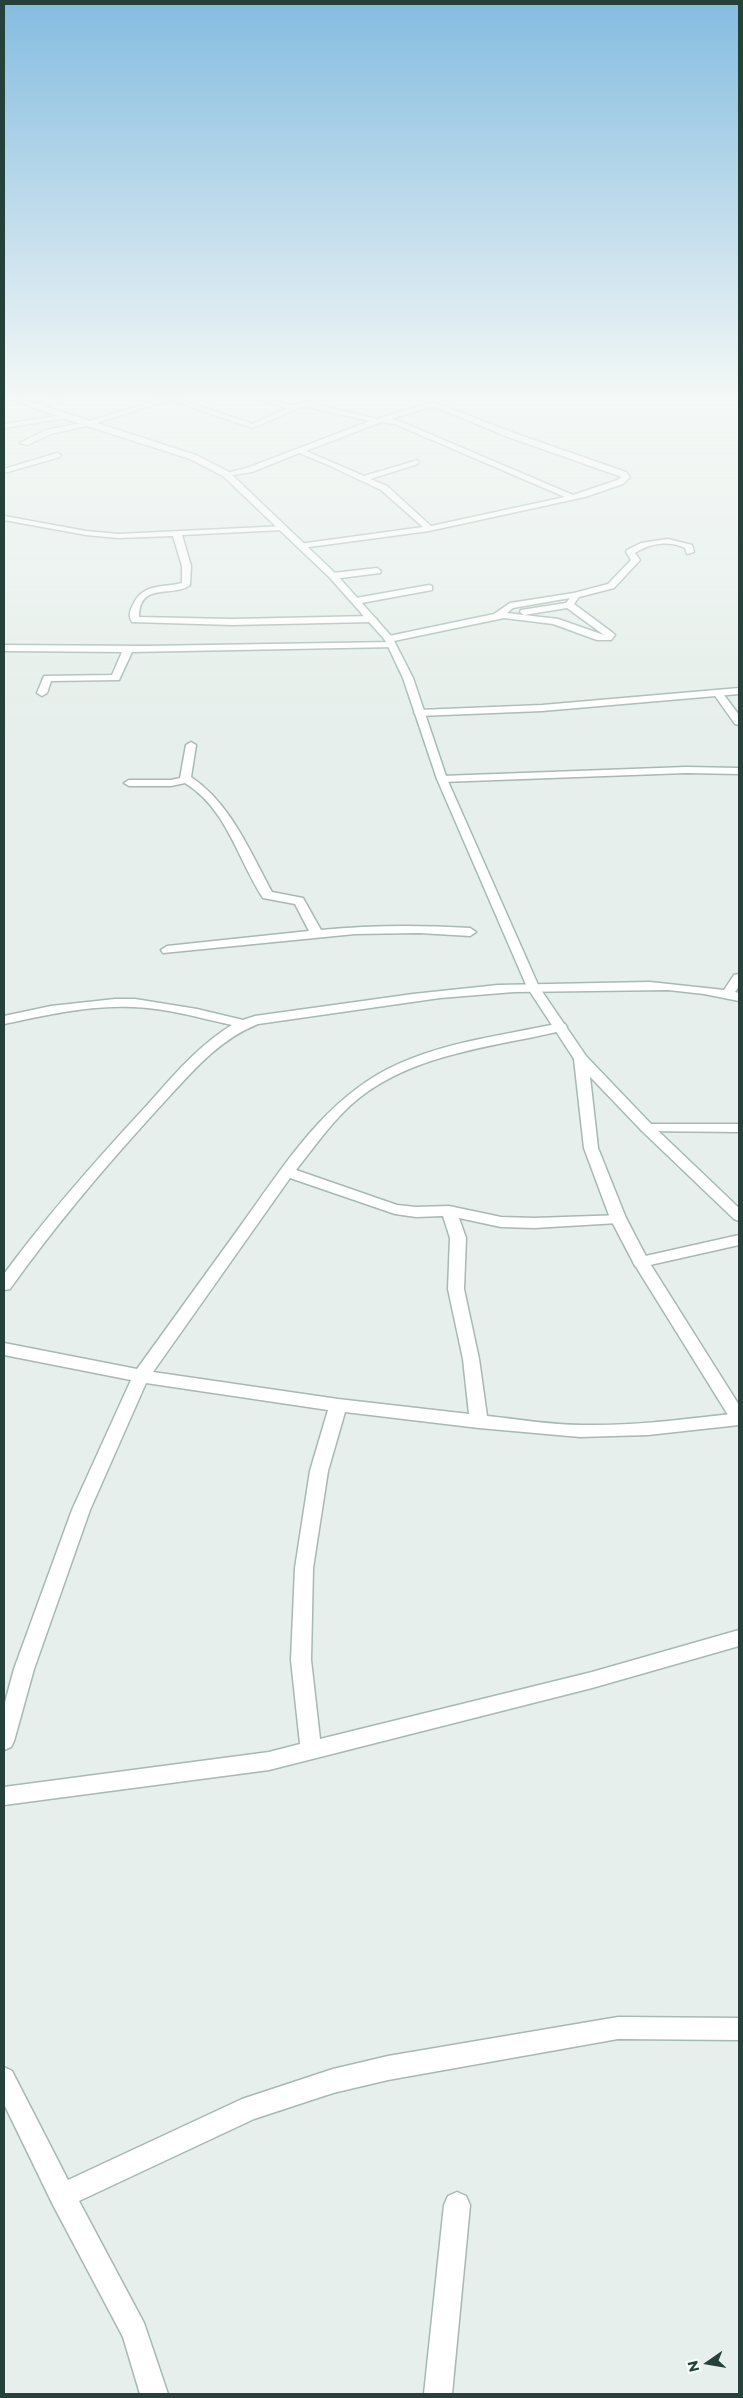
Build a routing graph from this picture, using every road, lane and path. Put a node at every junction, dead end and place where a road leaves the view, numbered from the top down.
1 (265, 512) edge
2 (410, 512) edge
3 (505, 512) edge
4 (4, 518) edge
5 (282, 528) junction
6 (429, 529) junction
7 (176, 533) junction
8 (302, 546) junction
9 (690, 552) dead end
10 (378, 571) dead end
11 (333, 576) junction
12 (429, 588) dead end
13 (574, 596) junction
14 (356, 601) junction
15 (569, 606) junction
16 (501, 615) junction
17 (372, 619) junction
18 (390, 642) junction
19 (4, 648) edge
20 (128, 649) junction
21 (739, 691) edge
22 (42, 693) dead end
23 (718, 693) junction
24 (419, 714) junction
25 (739, 722) edge
26 (191, 745) dead end
27 (739, 771) edge
28 (187, 779) junction
29 (442, 779) junction
30 (128, 783) dead end
31 (470, 932) dead end
32 (317, 934) junction
33 (167, 950) dead end
34 (739, 978) edge
35 (533, 986) junction
36 (733, 996) edge
37 (4, 1020) edge
38 (243, 1024) junction
39 (560, 1027) junction
40 (581, 1059) junction
41 (648, 1128) junction
42 (739, 1128) edge
43 (287, 1172) junction
44 (449, 1211) junction
45 (739, 1216) edge
46 (618, 1218) junction
47 (739, 1240) edge
48 (641, 1262) junction
49 (4, 1286) edge
50 (4, 1349) edge
51 (141, 1376) junction
52 (338, 1405) junction
53 (739, 1419) edge
54 (479, 1422) junction
55 (739, 1638) edge
56 (4, 1741) edge
57 (311, 1751) junction
58 (4, 1796) edge
59 (739, 2029) edge
60 (4, 2079) edge
61 (62, 2196) junction
62 (457, 2204) dead end
63 (154, 2394) edge
64 (438, 2394) edge

1 - 5 street
2 - 6 street
3 - 6 street
4 - 7 street
5 - 7 street
5 - 8 street
6 - 8 street
7 - 17 street
8 - 11 street
9 - 13 street
10 - 11 street
11 - 14 street
12 - 14 street
13 - 15 street
13 - 16 street
14 - 17 street
15 - 16 street
15 - 16 street
16 - 18 street
17 - 18 street
18 - 20 street
18 - 24 street
19 - 20 street
20 - 22 street
21 - 23 street
23 - 24 street
23 - 25 street
24 - 29 street
26 - 28 street
27 - 29 street
28 - 30 street
28 - 32 street
29 - 35 street
31 - 32 street
32 - 33 street
34 - 36 street
35 - 36 street
35 - 38 street
35 - 39 street
37 - 38 street
38 - 49 street
39 - 40 street
39 - 43 street
40 - 41 street
40 - 46 street
41 - 42 street
41 - 45 street
43 - 44 street
43 - 51 street
44 - 46 street
44 - 54 street
46 - 48 street
47 - 48 street
48 - 53 street
50 - 51 street
51 - 52 street
51 - 56 street
52 - 54 street
52 - 57 street
53 - 54 street
55 - 57 street
57 - 58 street
59 - 61 street
60 - 61 street
61 - 63 street
62 - 64 street

